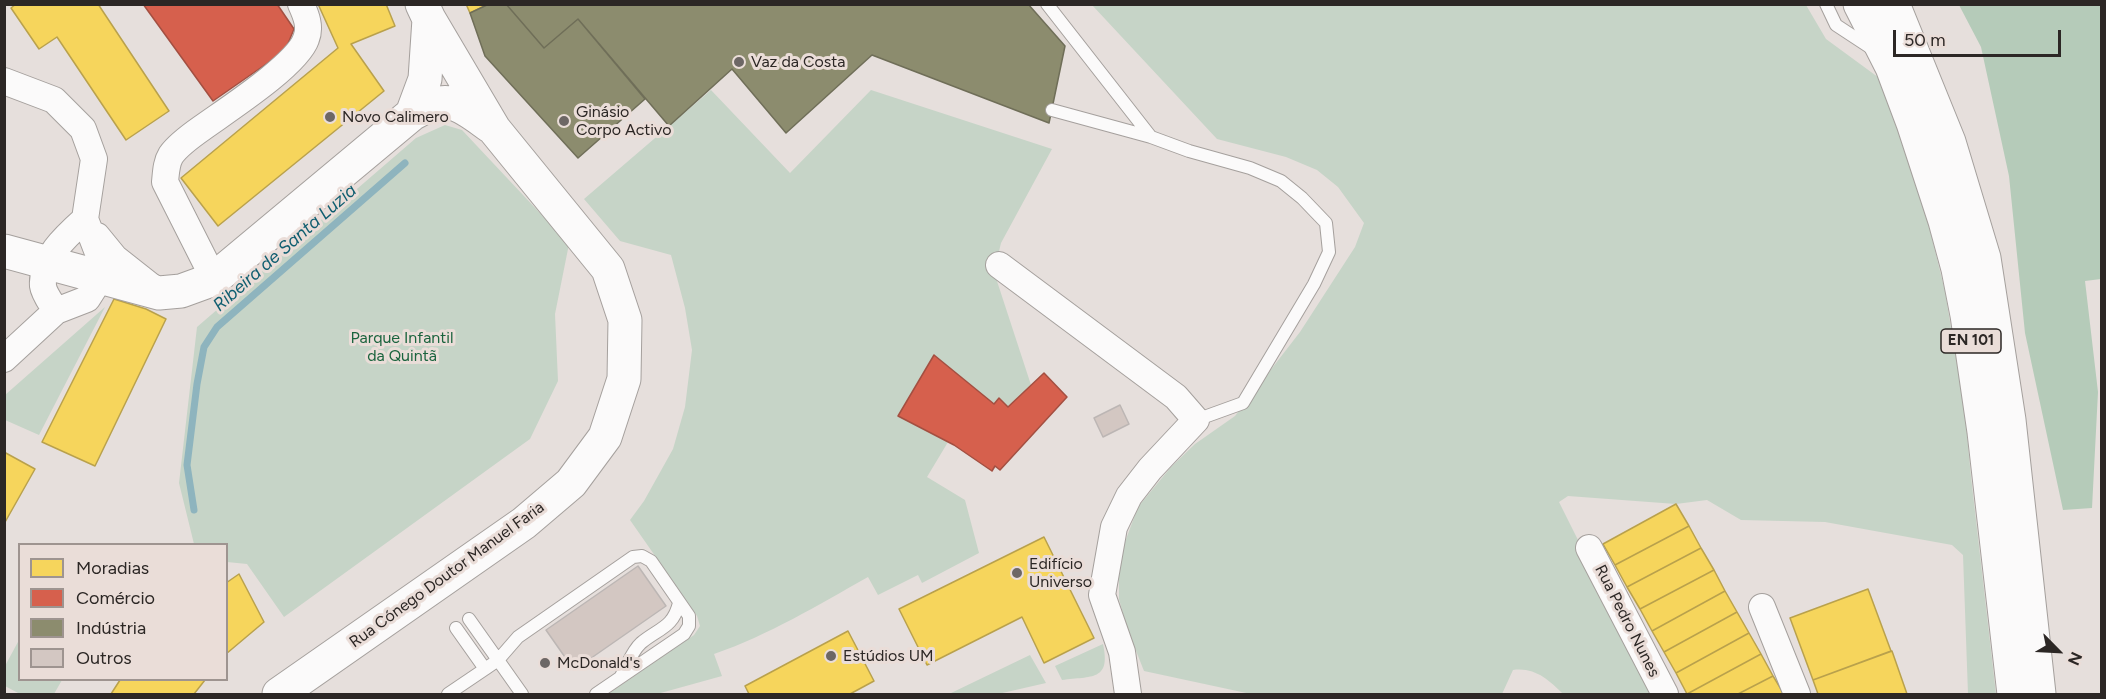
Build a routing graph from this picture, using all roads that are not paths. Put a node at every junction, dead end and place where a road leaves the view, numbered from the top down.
1 (301, 4) edge
2 (1047, 4) edge
3 (1826, 4) edge
4 (1860, 4) edge
5 (1893, 4) edge
6 (425, 12) edge
7 (1892, 67) junction
8 (4, 81) edge
9 (1052, 110) dead end
10 (412, 114) junction
11 (494, 129) junction
12 (1151, 137) junction
13 (85, 219) junction
14 (6, 252) edge
15 (48, 263) junction
16 (999, 265) dead end
17 (100, 277) junction
18 (214, 279) junction
19 (159, 293) junction
20 (56, 311) junction
21 (4, 359) edge
22 (1196, 420) junction
23 (1589, 548) dead end
24 (679, 603) junction
25 (1762, 607) dead end
26 (470, 619) dead end
27 (456, 628) dead end
28 (498, 660) junction
29 (485, 669) junction
30 (618, 679) junction
31 (279, 694) edge
32 (448, 694) edge
33 (522, 694) edge
34 (596, 694) edge
35 (1128, 694) edge
36 (1665, 694) edge
37 (1797, 694) edge
38 (2014, 694) edge
39 (2039, 694) edge

1 - 18 street
2 - 12 lane
3 - 7 lane
4 - 7 main road, EN 101
5 - 39 main road, EN 101
6 - 10 main road
6 - 11 main road
7 - 38 main road, EN 101
8 - 13 street
9 - 12 lane
10 - 11 main road
10 - 18 main road
11 - 31 main road, Rua Cónego Doutor Manuel Faria
12 - 22 lane
13 - 14 street
13 - 15 street
13 - 17 street
13 - 19 street
14 - 15 main road
15 - 17 main road
15 - 20 street
16 - 22 street
17 - 19 main road
17 - 20 street
18 - 19 main road
20 - 21 street
22 - 35 street
23 - 36 street, Rua Pedro Nunes
24 - 28 lane
24 - 30 lane
24 - 30 lane
25 - 37 street
26 - 28 lane
27 - 29 lane
28 - 29 lane
28 - 33 lane
29 - 32 lane
30 - 34 lane

